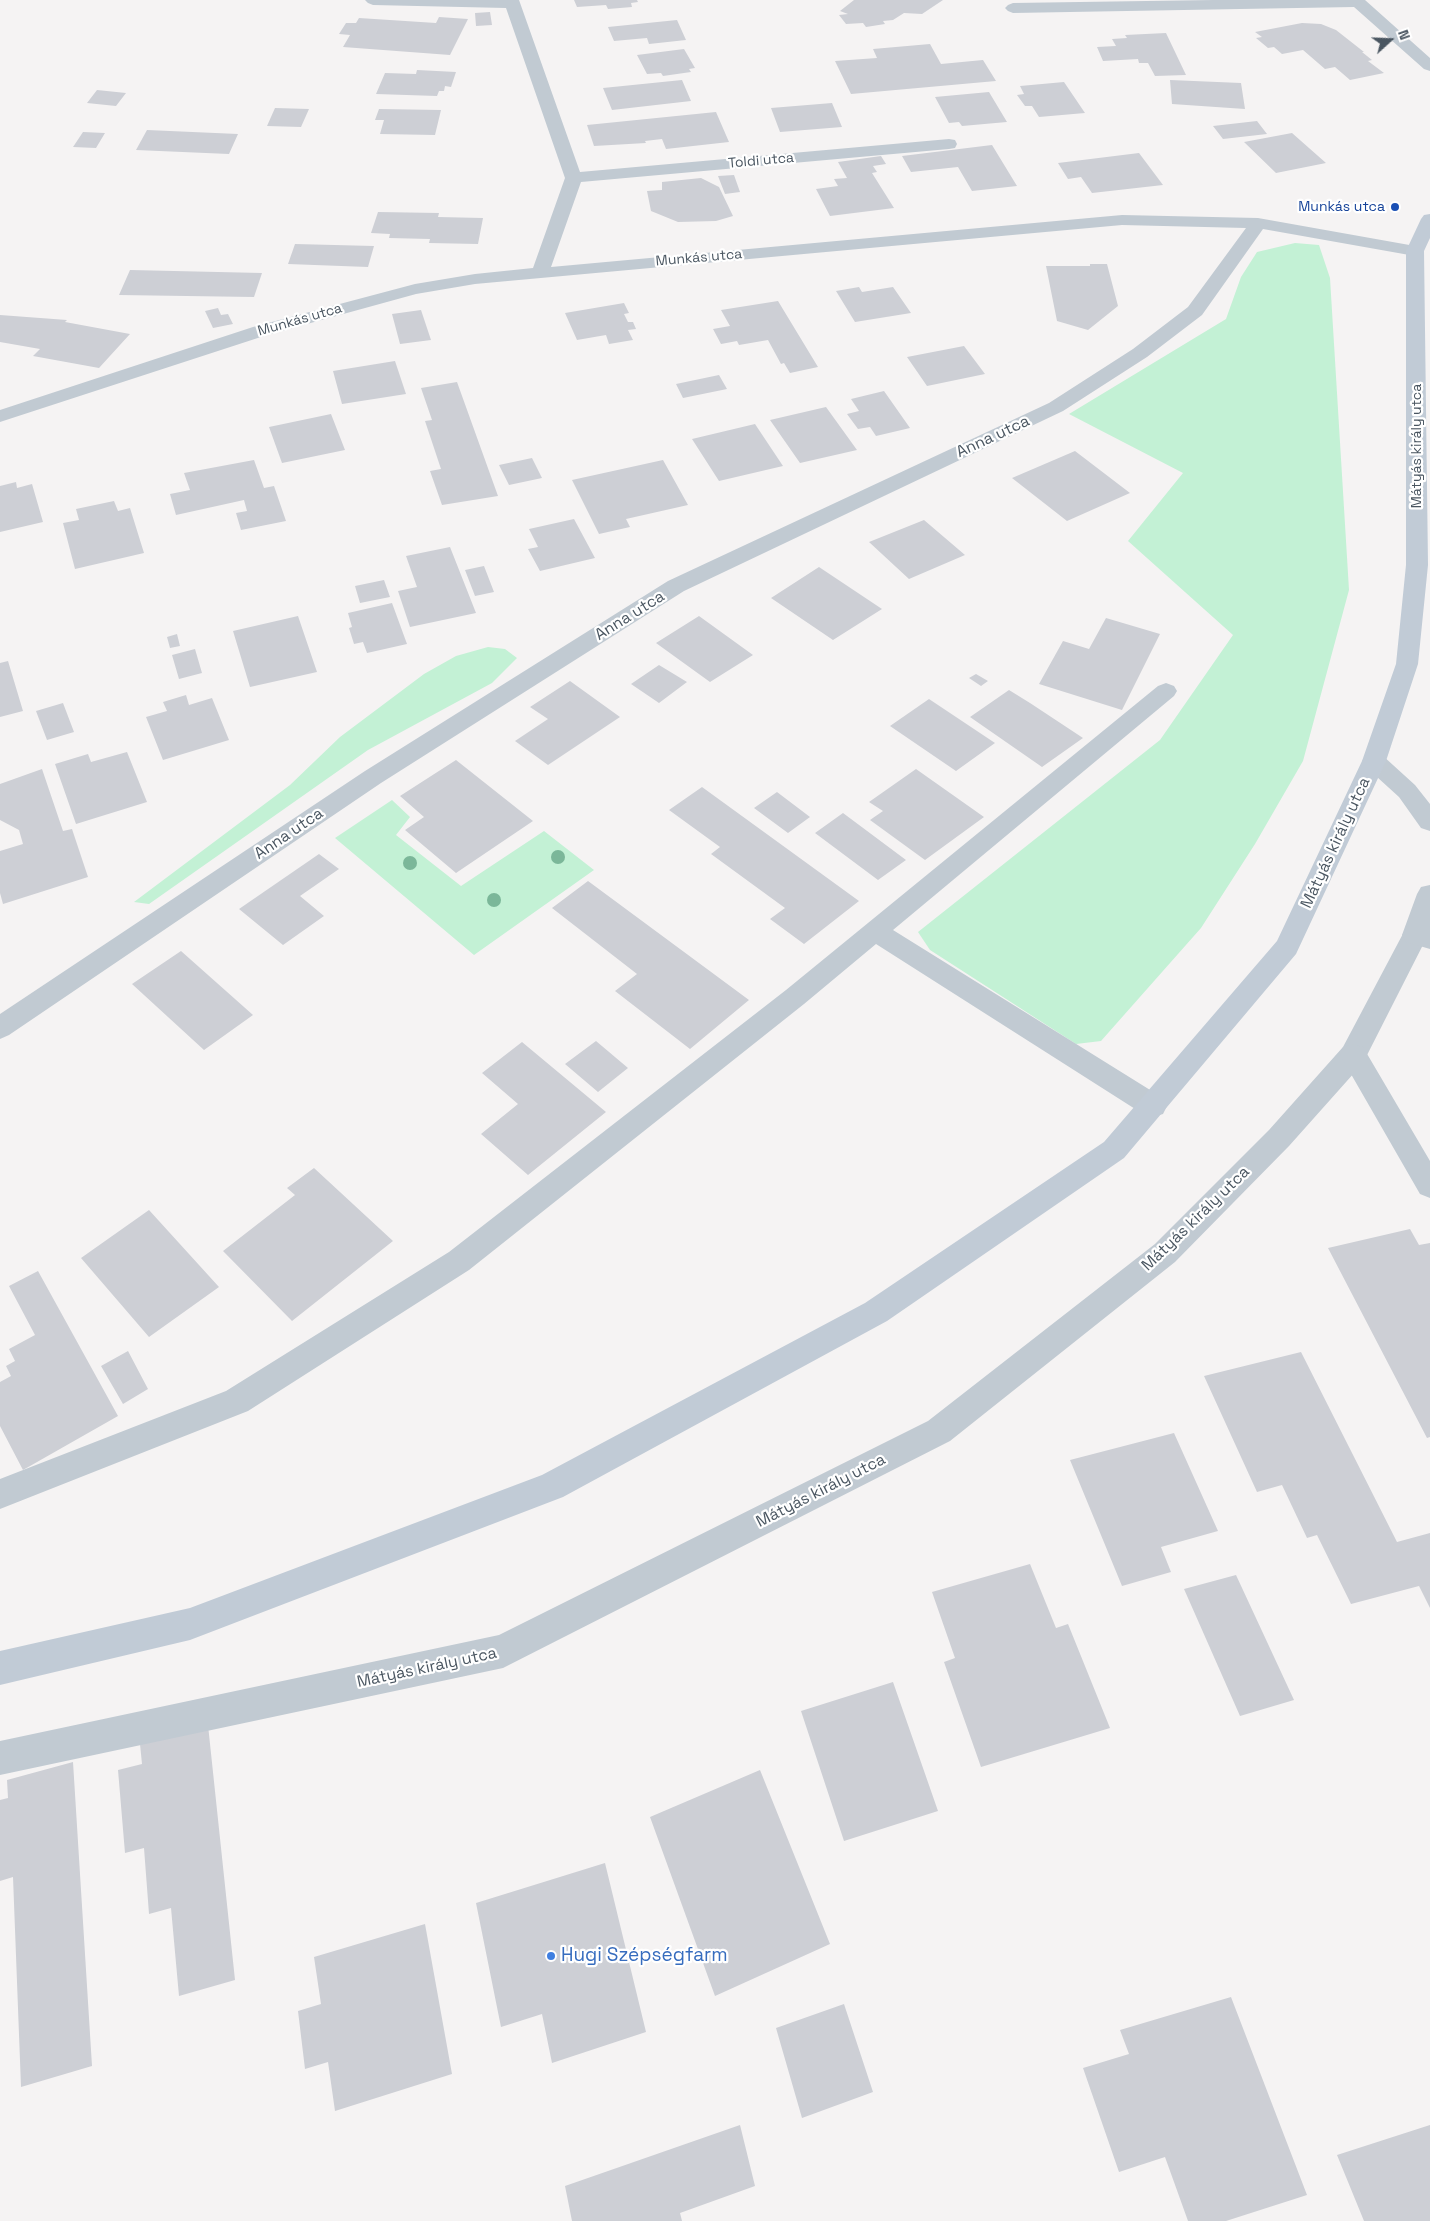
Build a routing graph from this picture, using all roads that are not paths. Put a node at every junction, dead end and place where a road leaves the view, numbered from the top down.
1 (373, 0) edge
2 (1357, 1) edge
3 (511, 2) edge
4 (1013, 8) dead end
5 (1430, 66) edge
6 (949, 144) dead end
7 (574, 178) junction
8 (1430, 219) edge
9 (1258, 223) junction
10 (1415, 250) junction
11 (540, 273) junction
12 (0, 416) edge
13 (1166, 691) dead end
14 (1374, 761) junction
15 (1430, 822) edge
16 (1430, 894) edge
17 (875, 931) junction
18 (1422, 937) edge
19 (0, 1028) edge
20 (1354, 1055) junction
21 (1153, 1106) junction
22 (1430, 1186) edge
23 (0, 1494) edge
24 (0, 1668) edge
25 (2, 1758) edge

1 - 3 street
2 - 4 street
2 - 5 street
3 - 7 street
6 - 7 street, Toldi utca
7 - 11 street
8 - 10 main road, Mátyás király utca
9 - 10 street, Munkás utca
9 - 11 street, Munkás utca
9 - 19 street, Anna utca
10 - 14 main road, Mátyás király utca
11 - 12 street, Munkás utca
13 - 17 street
14 - 15 street, Mátyás király utca
14 - 21 main road, Mátyás király utca
16 - 18 street, Mátyás király utca
17 - 21 street
17 - 23 street
18 - 20 street, Mátyás király utca
20 - 22 street
20 - 25 street, Mátyás király utca
21 - 24 main road, Mátyás király utca

